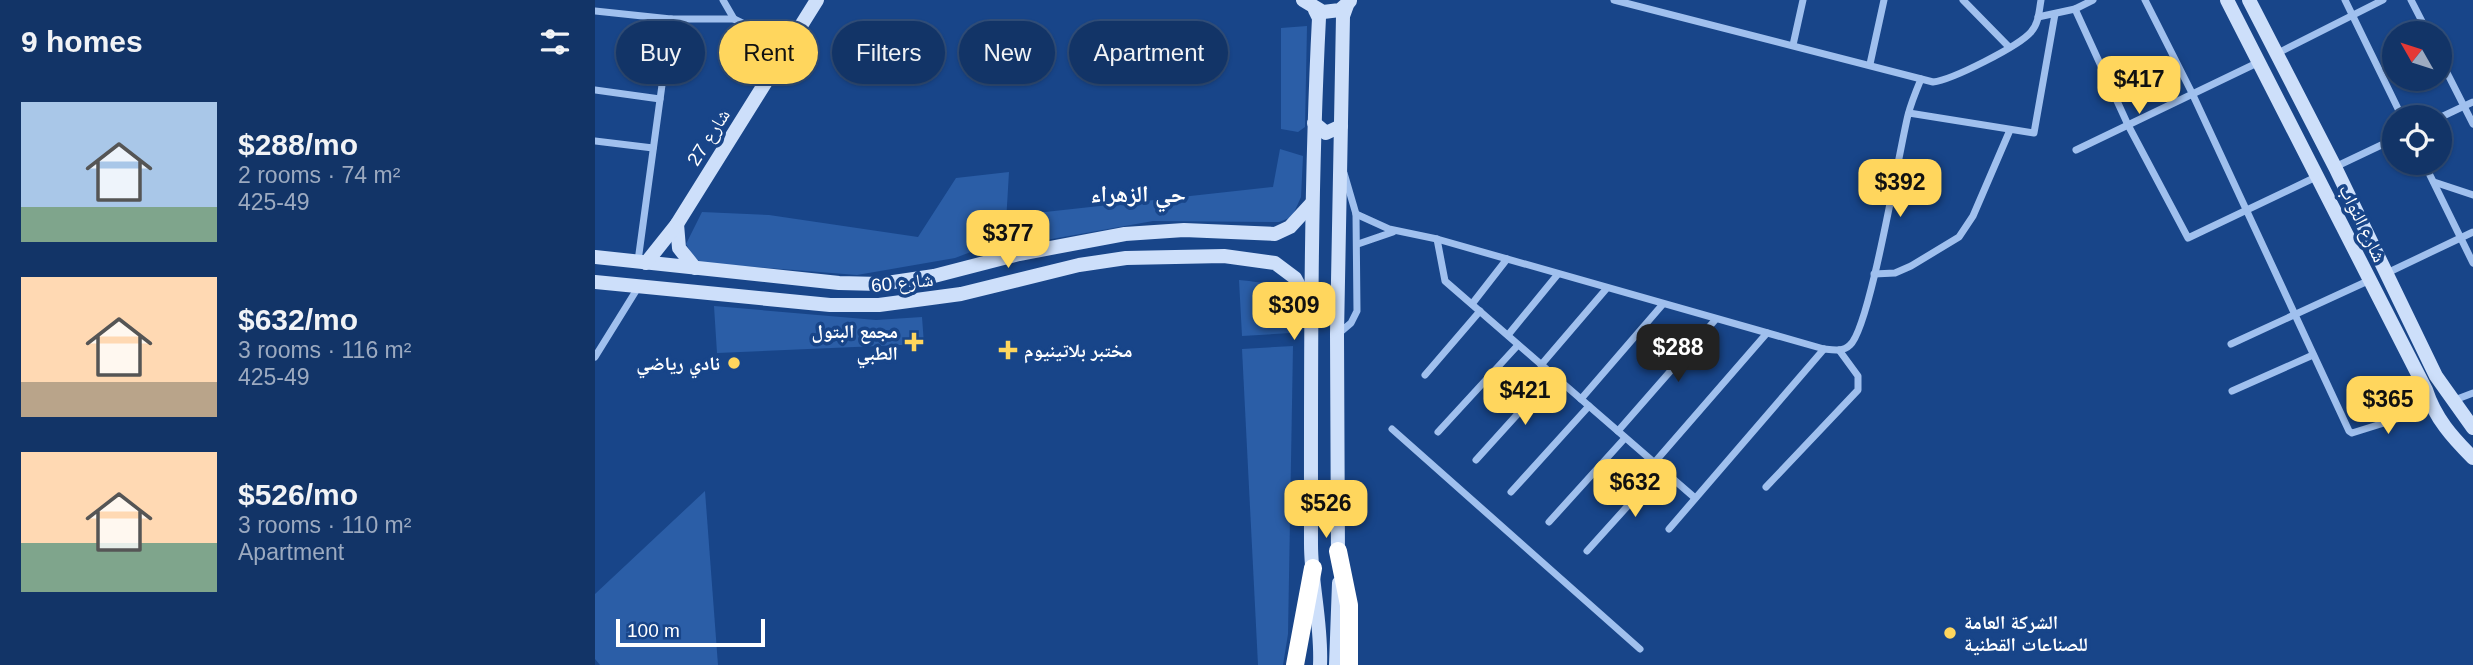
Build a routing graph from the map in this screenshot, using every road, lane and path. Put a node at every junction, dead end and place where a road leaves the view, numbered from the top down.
1 (723, 0) edge
2 (817, 0) edge
3 (1614, 0) edge
4 (1803, 0) edge
5 (1884, 0) edge
6 (1963, 0) edge
7 (2041, 0) edge
8 (2093, 0) edge
9 (2145, 0) edge
10 (2227, 0) edge
11 (2249, 0) edge
12 (2345, 0) edge
13 (2383, 0) edge
14 (2411, 0) edge
15 (1349, 3) edge
16 (1309, 5) edge
17 (2075, 9) junction
18 (595, 10) edge
19 (2055, 13) junction
20 (2353, 15) junction
21 (2038, 17) junction
22 (671, 19) junction
23 (734, 19) junction
24 (738, 21) edge
25 (803, 21) edge
26 (2422, 21) edge
27 (1793, 45) junction
28 (2009, 47) junction
29 (2275, 54) junction
30 (2257, 63) junction
31 (1870, 64) junction
32 (1921, 79) junction
33 (2452, 82) edge
34 (763, 84) edge
35 (595, 90) edge
36 (2192, 93) junction
37 (660, 99) junction
38 (2473, 102) edge
39 (2396, 105) edge
40 (2464, 106) junction
41 (2452, 112) edge
42 (1909, 113) junction
43 (1314, 123) junction
44 (2473, 124) edge
45 (2128, 125) junction
46 (1341, 126) junction
47 (2010, 130) junction
48 (595, 141) edge
49 (2382, 145) edge
50 (653, 149) junction
51 (2076, 150) dead end
52 (1313, 158) junction
53 (1341, 160) junction
54 (2335, 167) junction
55 (2430, 175) edge
56 (2318, 176) junction
57 (2434, 183) junction
58 (2473, 195) edge
59 (1312, 202) junction
60 (2246, 212) junction
61 (1356, 214) junction
62 (677, 224) junction
63 (1401, 232) junction
64 (2473, 232) edge
65 (2461, 238) junction
66 (1437, 239) junction
67 (1359, 244) junction
68 (1032, 251) junction
69 (595, 257) edge
70 (1507, 259) junction
71 (993, 261) junction
72 (642, 263) junction
73 (2473, 263) edge
74 (695, 268) junction
75 (2386, 273) junction
76 (1558, 274) junction
77 (1874, 274) junction
78 (1037, 277) junction
79 (2370, 280) junction
80 (595, 282) edge
81 (639, 286) junction
82 (992, 288) junction
83 (1607, 288) junction
84 (1472, 304) junction
85 (1663, 304) junction
86 (1311, 308) junction
87 (1480, 311) junction
88 (2294, 314) junction
89 (1716, 319) junction
90 (1767, 333) junction
91 (1311, 334) junction
92 (1338, 334) junction
93 (1507, 335) junction
94 (2231, 344) dead end
95 (1518, 345) junction
96 (1825, 349) junction
97 (1839, 351) junction
98 (1337, 354) junction
99 (2313, 355) junction
100 (595, 357) edge
101 (1311, 357) junction
102 (1541, 365) junction
103 (1425, 375) dead end
104 (1553, 375) junction
105 (2232, 391) dead end
106 (2473, 393) edge
107 (1581, 400) junction
108 (2452, 402) junction
109 (1589, 406) junction
110 (2432, 408) junction
111 (2473, 428) edge
112 (1392, 429) dead end
113 (1618, 431) junction
114 (1438, 432) dead end
115 (1625, 438) junction
116 (2457, 442) junction
117 (2473, 458) edge
118 (1476, 460) dead end
119 (1654, 463) junction
120 (1661, 469) junction
121 (1766, 487) dead end
122 (1511, 492) dead end
123 (1695, 498) junction
124 (1549, 522) dead end
125 (1669, 529) dead end
126 (1587, 551) dead end
127 (1338, 558) junction
128 (1313, 567) junction
129 (1640, 649) dead end
130 (1295, 665) edge
131 (1320, 665) edge
132 (1336, 665) edge
133 (1349, 665) edge

1 - 23 street
2 - 25 street, شارع 27
3 - 27 street
4 - 27 street
5 - 31 street
6 - 28 street
7 - 21 street
8 - 17 street
9 - 36 street
10 - 30 street, شارع النواب
11 - 29 street, شارع النواب
12 - 20 street
13 - 20 street
14 - 26 street
15 - 16 street
15 - 46 street
16 - 43 street
17 - 19 street
17 - 45 street
18 - 22 street
19 - 21 street
19 - 47 street
20 - 29 street
20 - 39 street
21 - 28 street
22 - 23 street
22 - 37 street
23 - 24 street
27 - 31 street
28 - 32 street
29 - 54 street, شارع النواب
30 - 36 street
30 - 56 street, شارع النواب
31 - 32 street
32 - 42 street
33 - 40 street
34 - 62 street, شارع 27
35 - 37 street
36 - 45 street
36 - 60 street
37 - 50 street
38 - 40 street
40 - 41 street
40 - 44 street
42 - 47 street
42 - 77 street
43 - 46 street
43 - 52 street
45 - 51 street
45 - 60 street
46 - 53 street
47 - 77 street
48 - 50 street
49 - 54 street
50 - 72 street
52 - 53 street
52 - 59 street
53 - 61 street
53 - 92 street
54 - 75 street, شارع النواب
55 - 57 street
56 - 60 street
56 - 79 street, شارع النواب
57 - 58 street
57 - 65 street
59 - 68 street, شارع 60
59 - 86 street
60 - 88 street
61 - 63 street
61 - 67 street
62 - 72 street, شارع 27
62 - 74 street
63 - 66 street
63 - 67 street
64 - 65 street
65 - 73 street
65 - 75 street
66 - 70 street
66 - 84 street
67 - 92 street
68 - 71 street, شارع 60
68 - 78 street
69 - 72 street, شارع 60
70 - 76 street
70 - 84 street
71 - 74 street, شارع 60
71 - 82 street
72 - 74 street, شارع 60
75 - 108 street, شارع النواب
76 - 83 street
76 - 93 street
77 - 97 street
78 - 82 street, شارع 60
78 - 86 street, شارع 60
79 - 88 street
79 - 110 street, شارع النواب
80 - 81 street, شارع 60
81 - 82 street, شارع 60
81 - 100 street
83 - 85 street
83 - 102 street
84 - 87 street
85 - 89 street
85 - 107 street
86 - 91 street
87 - 93 street
87 - 103 street
88 - 94 street
88 - 99 street
89 - 90 street
89 - 113 street
90 - 96 street
90 - 119 street
91 - 92 street
91 - 101 street
92 - 98 street
93 - 95 street
95 - 102 street
95 - 114 street
96 - 97 street
96 - 123 street
97 - 121 street
98 - 101 street
98 - 127 street
99 - 105 street
99 - 110 street
101 - 128 street
102 - 104 street
104 - 107 street
104 - 118 street
106 - 108 street
107 - 109 street
108 - 111 street, شارع النواب
109 - 113 street
109 - 122 street
110 - 116 street, شارع النواب
111 - 116 street
112 - 129 street
113 - 115 street
115 - 119 street
115 - 124 street
116 - 117 street, شارع النواب
119 - 120 street
120 - 123 street
120 - 126 street
123 - 125 street
127 - 128 street
127 - 132 street
127 - 133 highway
128 - 130 highway
128 - 131 street

